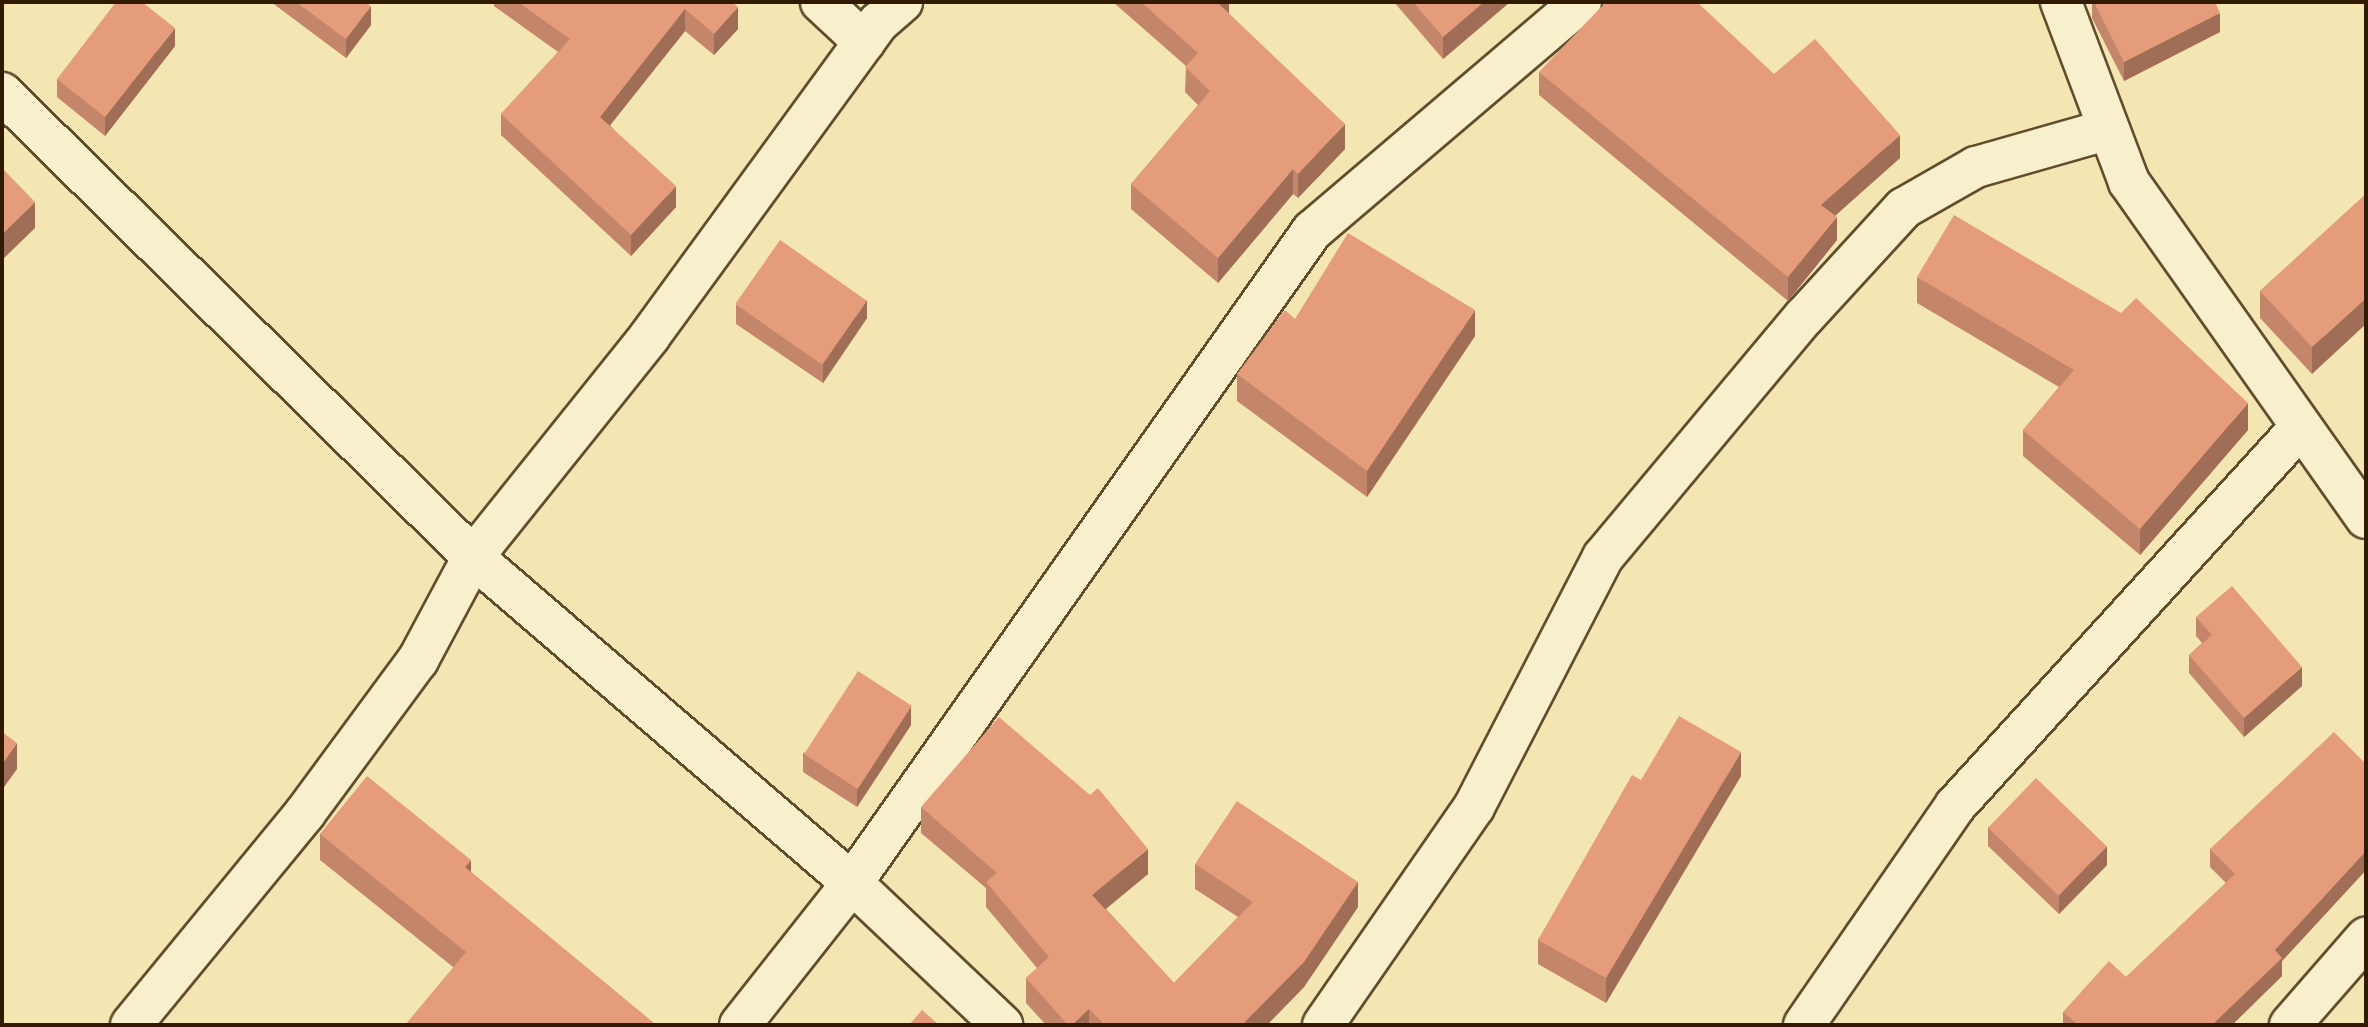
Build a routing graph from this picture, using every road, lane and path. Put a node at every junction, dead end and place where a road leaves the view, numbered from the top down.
1 (821, 2) edge
2 (902, 2) edge
3 (1581, 2) edge
4 (2061, 2) edge
5 (864, 42) junction
6 (2, 93) edge
7 (2109, 129) junction
8 (2298, 430) junction
9 (2366, 518) edge
10 (473, 557) junction
11 (852, 883) junction
12 (2366, 938) edge
13 (131, 1025) edge
14 (740, 1025) edge
15 (1002, 1025) edge
16 (1323, 1025) edge
17 (1804, 1025) edge
18 (2290, 1025) edge

1 - 5 street
2 - 5 street
3 - 11 street
4 - 7 street
5 - 10 street
6 - 10 street
7 - 8 street
7 - 16 street
8 - 9 street
8 - 17 street
10 - 11 street
10 - 13 street
11 - 14 street
11 - 15 street
12 - 18 street

